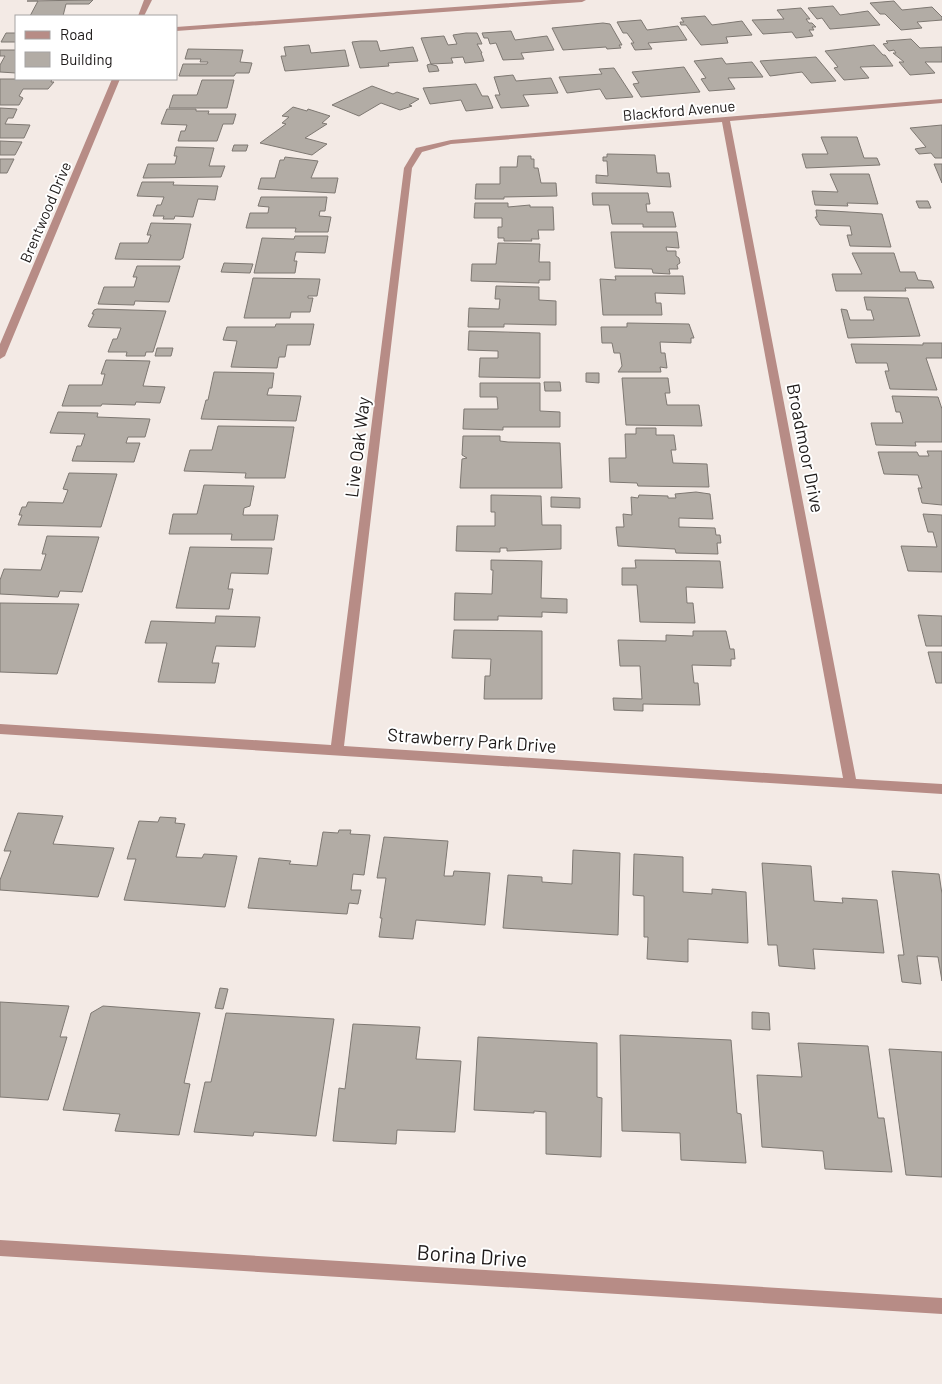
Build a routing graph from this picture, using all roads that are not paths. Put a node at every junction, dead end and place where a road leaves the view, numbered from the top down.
1 (148, 0) edge
2 (582, 0) edge
3 (142, 15) edge
4 (178, 30) edge
5 (116, 80) edge
6 (942, 101) edge
7 (726, 120) junction
8 (419, 150) joint
9 (0, 356) edge
10 (0, 729) edge
11 (337, 751) junction
12 (850, 783) junction
13 (942, 789) edge
14 (0, 1248) edge
15 (942, 1306) edge

1 - 3 street
2 - 4 street
5 - 9 street, Brentwood Drive
6 - 7 street, Blackford Avenue
7 - 8 street, Blackford Avenue
7 - 12 street, Broadmoor Drive
8 - 11 street, Live Oak Way
10 - 11 street, Strawberry Park Drive
11 - 12 street, Strawberry Park Drive
12 - 13 street, Strawberry Park Drive
14 - 15 street, Borina Drive

